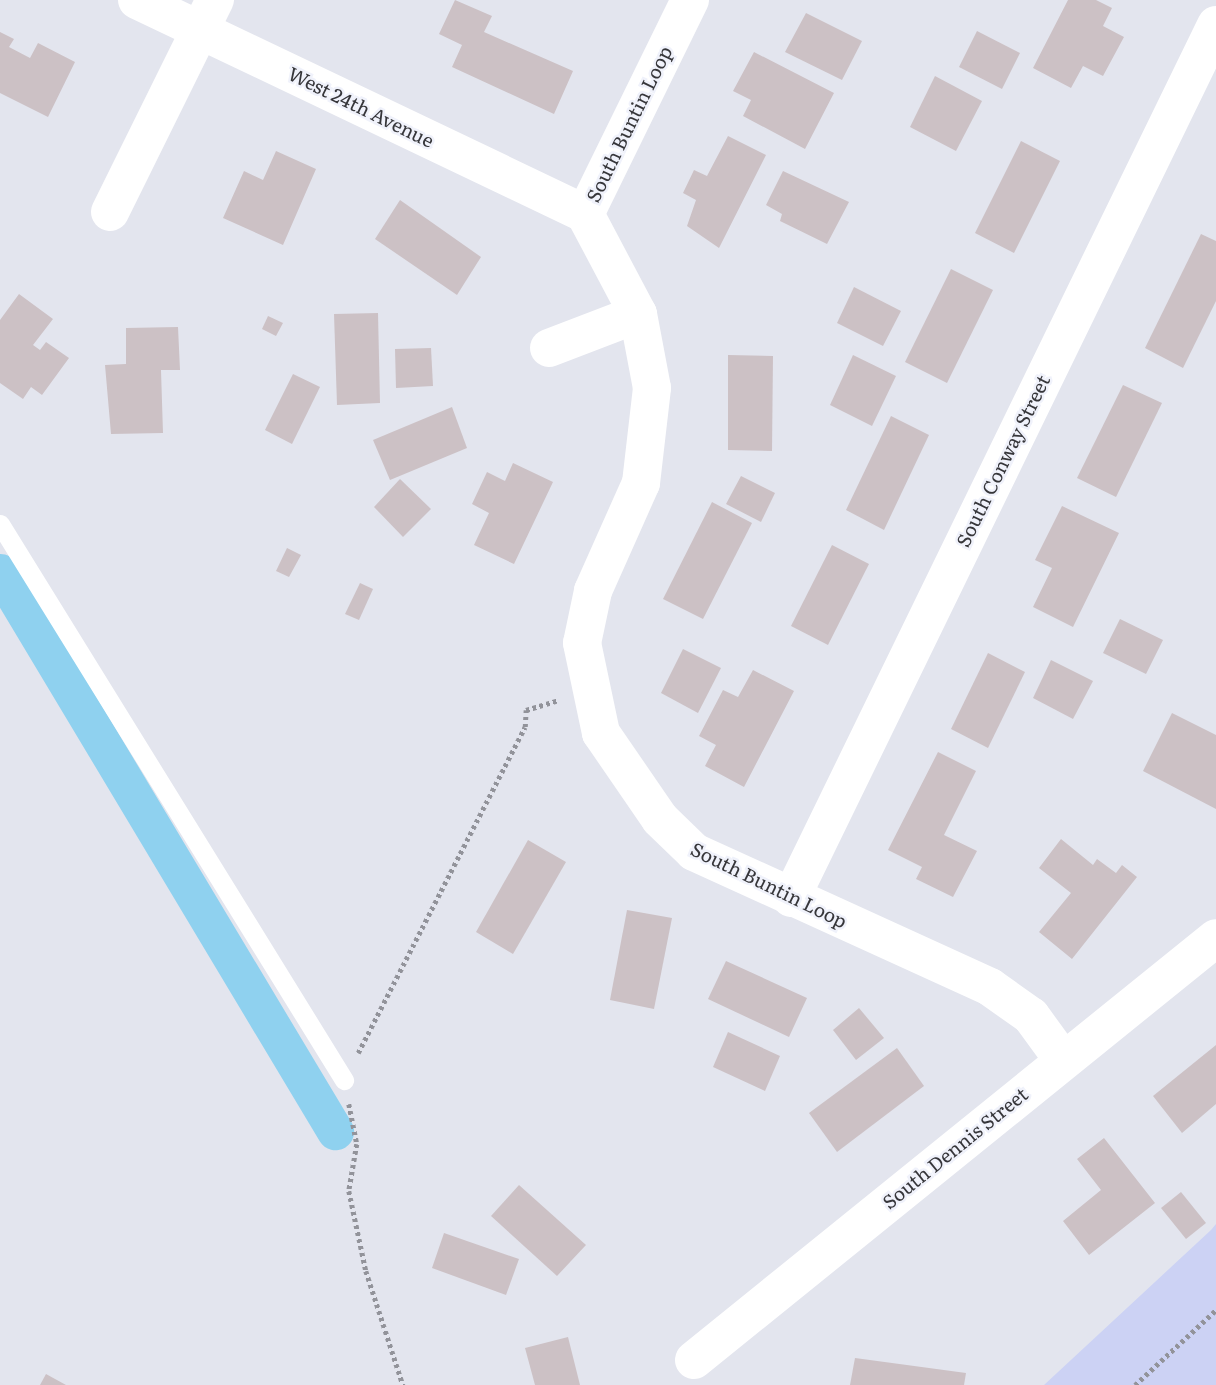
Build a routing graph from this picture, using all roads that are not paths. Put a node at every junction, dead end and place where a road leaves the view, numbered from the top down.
1 (137, 0) edge
2 (690, 0) edge
3 (207, 15) edge
4 (1216, 24) edge
5 (110, 212) dead end
6 (584, 215) junction
7 (638, 314) junction
8 (549, 348) dead end
9 (0, 523) edge
10 (791, 898) junction
11 (1216, 938) edge
12 (1063, 1060) junction
13 (344, 1080) road end
14 (695, 1360) dead end

1 - 3 street, West 24th Avenue
2 - 6 street, South Buntin Loop
3 - 5 street
3 - 6 street, West 24th Avenue
4 - 10 street, South Conway Street
6 - 7 street, South Buntin Loop
7 - 8 street
7 - 10 street, South Buntin Loop
9 - 13 lane
10 - 12 street, South Buntin Loop
11 - 12 street, South Dennis Street
12 - 14 street, South Dennis Street

